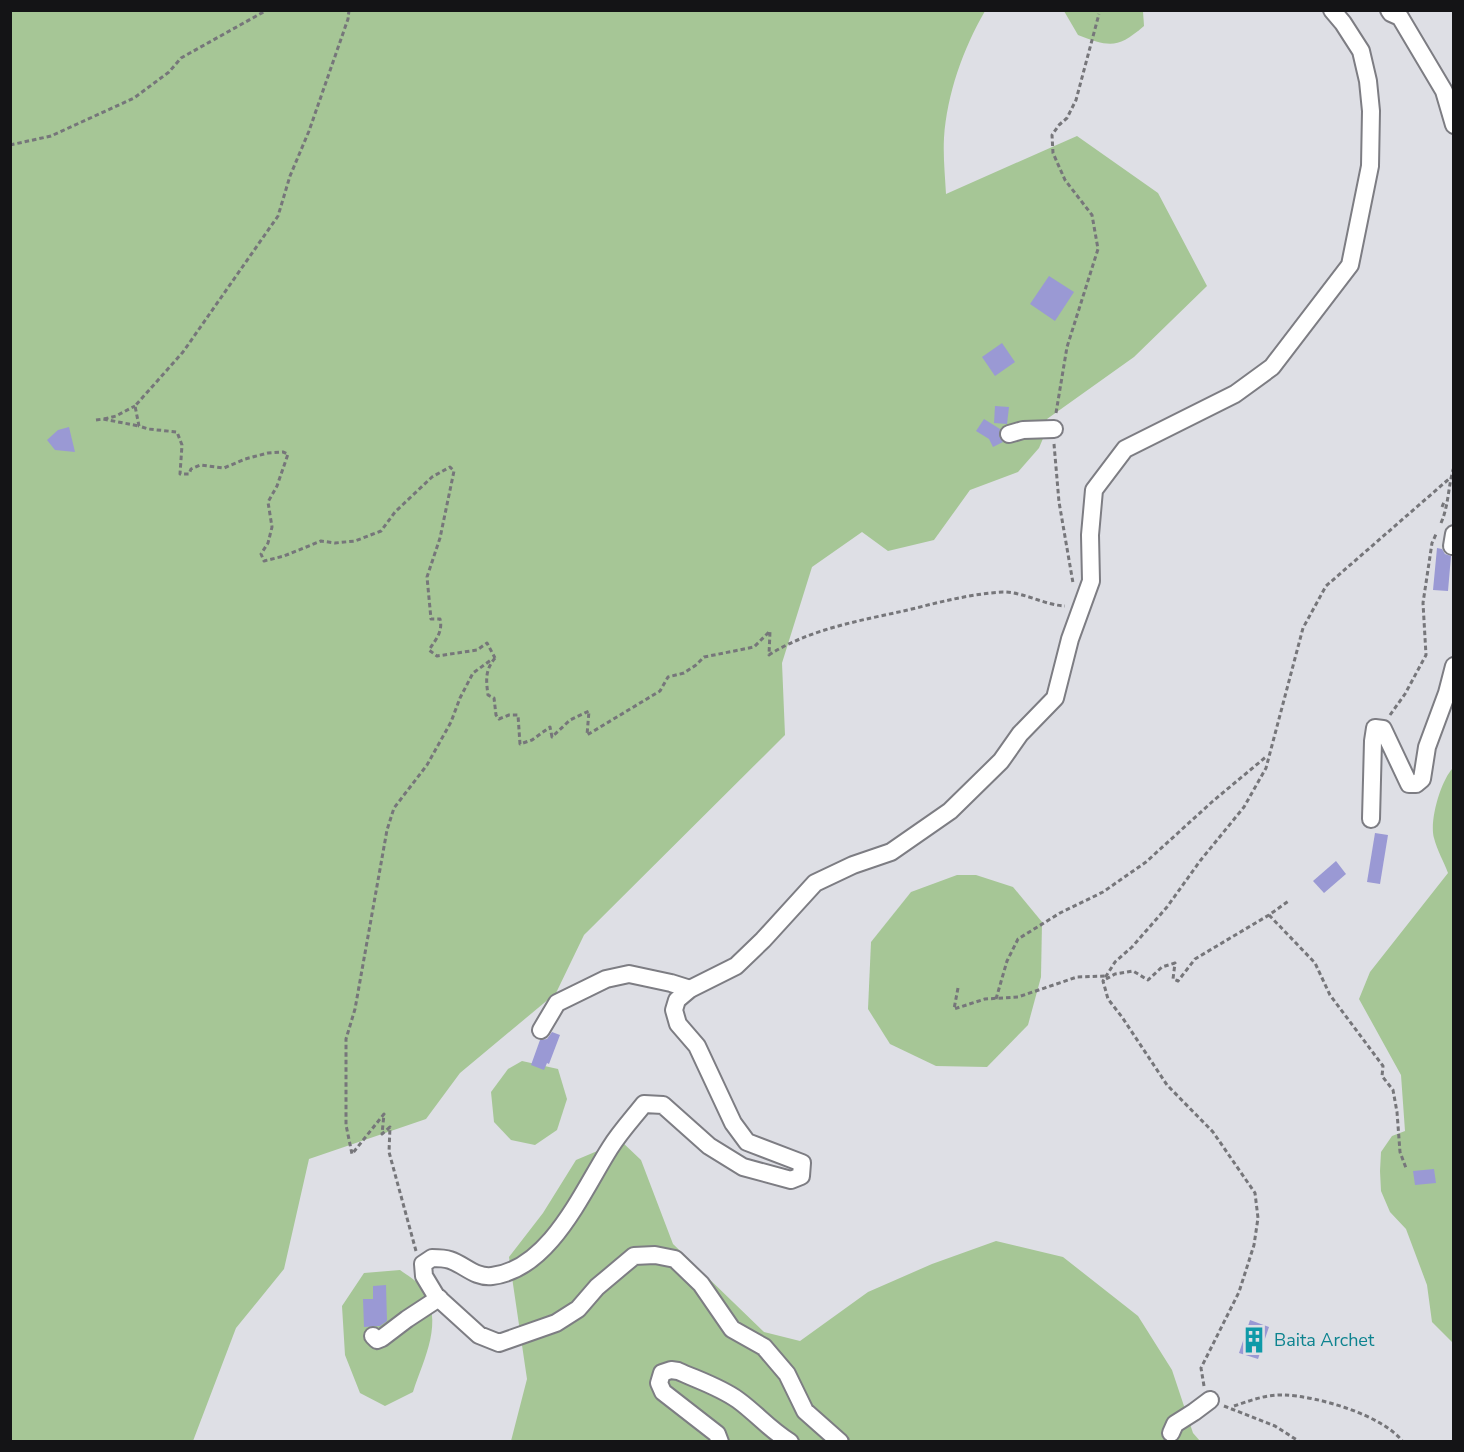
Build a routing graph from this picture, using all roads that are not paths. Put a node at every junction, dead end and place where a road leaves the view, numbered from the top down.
1 (1332, 10) edge
2 (1397, 13) edge
3 (1454, 125) edge
4 (1053, 429) road end
5 (1009, 434) dead end
6 (1454, 666) edge
7 (1371, 819) dead end
8 (690, 990) junction
9 (541, 1030) dead end
10 (439, 1298) junction
11 (373, 1336) dead end
12 (1210, 1400) road end
13 (1171, 1433) dead end
14 (720, 1442) edge
15 (790, 1442) edge
16 (840, 1442) edge

1 - 8 street
2 - 3 street
4 - 5 street
6 - 7 street
8 - 9 street
8 - 10 street
10 - 11 street
10 - 16 street
12 - 13 street
14 - 15 street

